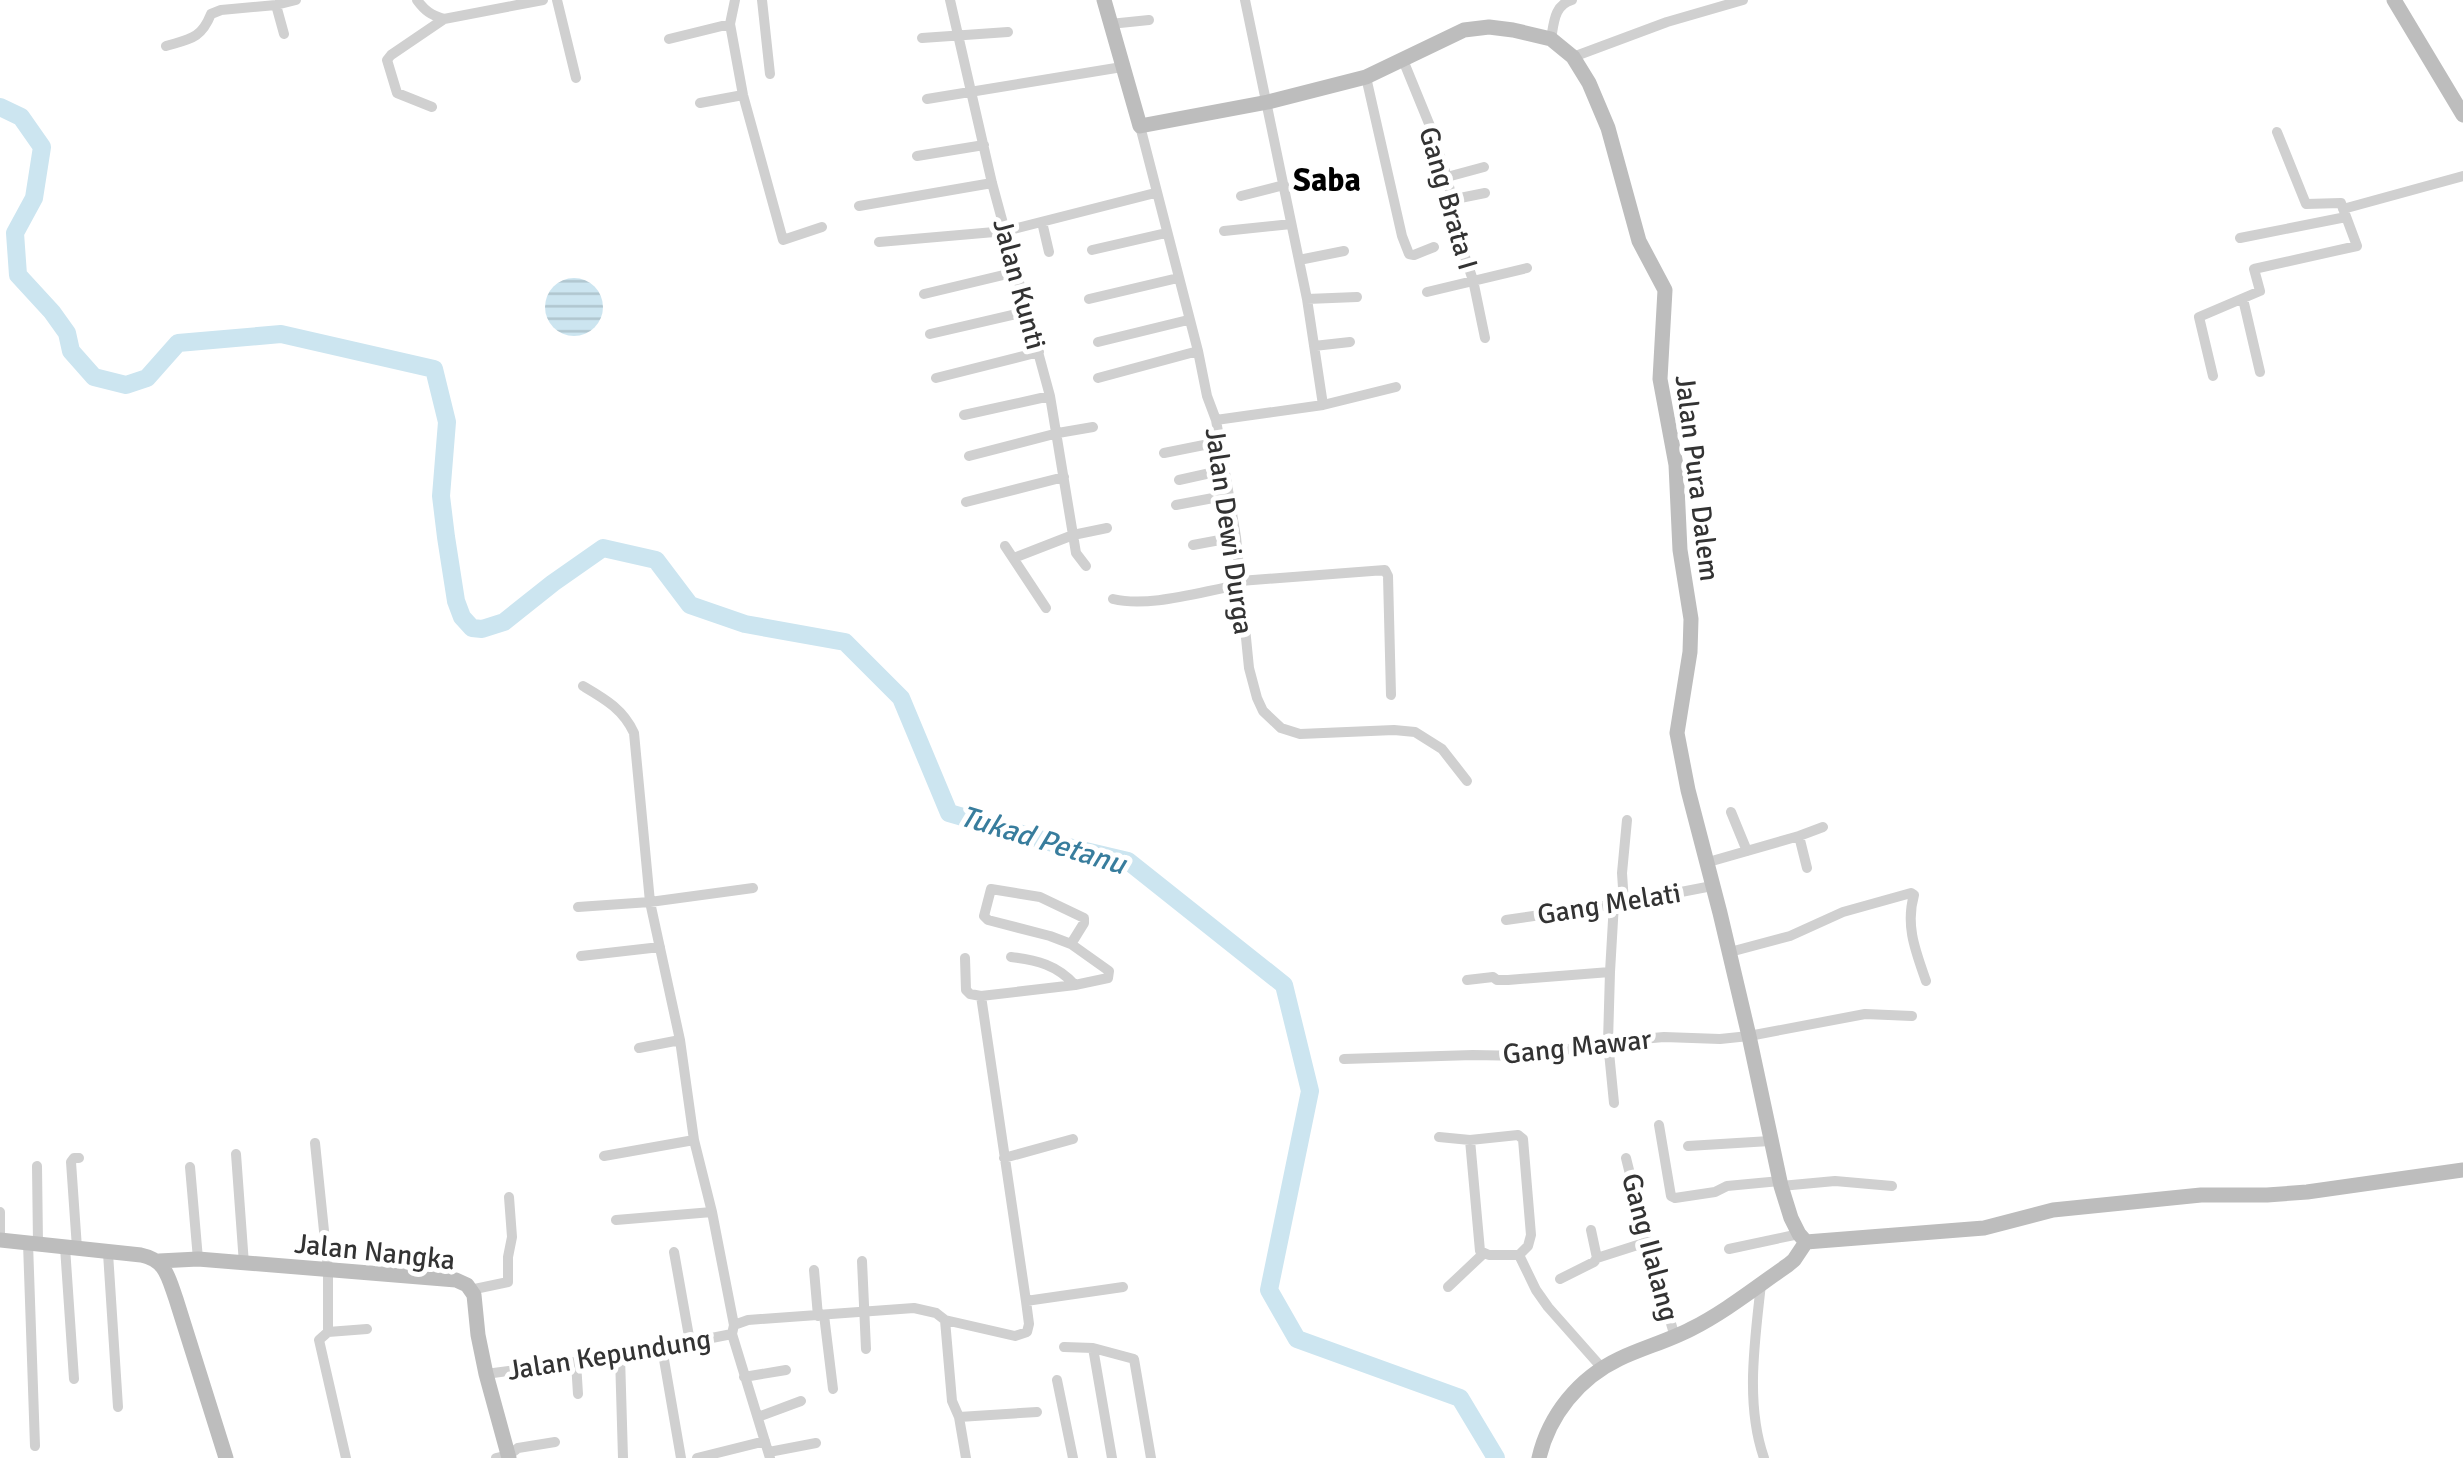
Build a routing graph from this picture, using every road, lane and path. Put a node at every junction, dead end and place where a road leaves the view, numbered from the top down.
1 (296, 0) edge
2 (417, 0) edge
3 (543, 0) edge
4 (557, 0) edge
5 (735, 0) edge
6 (762, 0) edge
7 (950, 0) edge
8 (1104, 0) edge
9 (1245, 0) edge
10 (1743, 0) edge
11 (2394, 0) edge
12 (1568, 1) edge
13 (276, 5) junction
14 (444, 19) junction
15 (1149, 20) dead end
16 (730, 24) junction
17 (1110, 24) junction
18 (1008, 32) dead end
19 (284, 34) dead end
20 (958, 35) junction
21 (922, 38) dead end
22 (669, 39) dead end
23 (1550, 39) junction
24 (166, 46) dead end
25 (1573, 57) junction
26 (1403, 60) junction
27 (1122, 67) junction
28 (770, 74) dead end
29 (1366, 77) junction
30 (576, 78) dead end
31 (970, 91) junction
32 (743, 95) junction
33 (927, 99) dead end
34 (700, 102) dead end
35 (1268, 102) junction
36 (432, 107) dead end
37 (2463, 115) edge
38 (1140, 126) junction
39 (2277, 132) dead end
40 (984, 145) junction
41 (918, 156) dead end
42 (1484, 167) dead end
43 (1447, 176) junction
44 (2463, 176) edge
45 (992, 183) junction
46 (1284, 185) junction
47 (1155, 193) junction
48 (1485, 193) dead end
49 (1241, 196) dead end
50 (1450, 200) junction
51 (858, 206) dead end
52 (2345, 212) junction
53 (1042, 222) junction
54 (1291, 224) junction
55 (822, 227) dead end
56 (1224, 230) dead end
57 (1006, 231) junction
58 (1166, 232) junction
59 (2240, 238) dead end
60 (879, 242) dead end
61 (1434, 248) dead end
62 (1092, 250) dead end
63 (1344, 251) dead end
64 (1049, 252) dead end
65 (1299, 260) junction
66 (1527, 268) dead end
67 (1016, 272) junction
68 (1178, 278) junction
69 (1473, 280) junction
70 (1427, 292) dead end
71 (924, 294) dead end
72 (1358, 297) dead end
73 (1089, 299) dead end
74 (1306, 299) junction
75 (2242, 299) junction
76 (1025, 312) junction
77 (1188, 320) junction
78 (930, 334) dead end
79 (1485, 338) dead end
80 (1098, 342) dead end
81 (1350, 342) dead end
82 (1314, 346) junction
83 (1039, 352) junction
84 (1198, 352) junction
85 (2260, 372) dead end
86 (2213, 376) dead end
87 (936, 378) dead end
88 (1098, 378) dead end
89 (1396, 387) dead end
90 (1050, 396) junction
91 (1323, 405) junction
92 (964, 414) dead end
93 (1216, 420) junction
94 (1093, 426) dead end
95 (1058, 433) junction
96 (1218, 442) junction
97 (1164, 453) dead end
98 (969, 456) dead end
99 (1224, 470) junction
100 (1064, 477) junction
101 (1180, 480) dead end
102 (1229, 495) junction
103 (966, 502) dead end
104 (1176, 505) dead end
105 (1107, 528) dead end
106 (1073, 535) junction
107 (1236, 538) junction
108 (1193, 545) dead end
109 (1006, 546) dead end
110 (1014, 558) junction
111 (1086, 566) dead end
112 (1240, 583) junction
113 (1113, 600) dead end
114 (1046, 608) dead end
115 (582, 686) dead end
116 (1392, 695) dead end
117 (1467, 781) dead end
118 (1731, 812) dead end
119 (1628, 820) dead end
120 (1824, 827) dead end
121 (1799, 836) junction
122 (1747, 851) junction
123 (1705, 863) junction
124 (1807, 868) dead end
125 (1712, 886) junction
126 (753, 888) dead end
127 (650, 902) junction
128 (1619, 903) junction
129 (578, 907) dead end
130 (1506, 920) dead end
131 (1071, 944) junction
132 (660, 946) junction
133 (1730, 952) junction
134 (580, 956) dead end
135 (1011, 957) dead end
136 (965, 958) dead end
137 (1610, 972) junction
138 (1468, 980) dead end
139 (1926, 981) dead end
140 (1074, 985) junction
141 (981, 996) junction
142 (1912, 1016) dead end
143 (1749, 1036) junction
144 (680, 1040) junction
145 (1608, 1042) junction
146 (640, 1048) dead end
147 (1344, 1058) dead end
148 (1614, 1103) dead end
149 (1659, 1125) dead end
150 (1439, 1137) dead end
151 (1073, 1139) dead end
152 (694, 1140) junction
153 (1470, 1140) junction
154 (1770, 1141) junction
155 (315, 1143) dead end
156 (1688, 1146) dead end
157 (236, 1154) dead end
158 (604, 1156) dead end
159 (80, 1158) dead end
160 (1004, 1158) junction
161 (1626, 1158) dead end
162 (37, 1166) dead end
163 (190, 1167) dead end
164 (2463, 1170) edge
165 (1781, 1183) junction
166 (1892, 1186) dead end
167 (508, 1197) dead end
168 (0, 1212) edge
169 (712, 1212) junction
170 (616, 1220) dead end
171 (1591, 1230) dead end
172 (1803, 1238) junction
173 (0, 1239) edge
174 (1647, 1242) junction
175 (33, 1244) junction
176 (71, 1248) junction
177 (1729, 1249) dead end
178 (108, 1252) junction
179 (674, 1252) dead end
180 (1483, 1254) junction
181 (1519, 1255) junction
182 (1597, 1258) junction
183 (198, 1259) junction
184 (159, 1261) junction
185 (862, 1261) dead end
186 (244, 1264) junction
187 (328, 1270) junction
188 (814, 1270) dead end
189 (1560, 1280) dead end
190 (1762, 1283) junction
191 (1123, 1287) dead end
192 (1448, 1287) dead end
193 (470, 1290) junction
194 (1026, 1301) junction
195 (865, 1310) junction
196 (821, 1316) junction
197 (945, 1320) junction
198 (367, 1329) dead end
199 (733, 1330) junction
200 (328, 1332) junction
201 (1675, 1337) junction
202 (690, 1342) junction
203 (1064, 1347) dead end
204 (662, 1348) junction
205 (1093, 1348) junction
206 (866, 1349) dead end
207 (620, 1356) junction
208 (576, 1362) junction
209 (1602, 1368) junction
210 (786, 1370) dead end
211 (486, 1374) junction
212 (744, 1377) junction
213 (74, 1379) dead end
214 (1057, 1380) dead end
215 (833, 1390) dead end
216 (578, 1394) dead end
217 (800, 1401) dead end
218 (118, 1406) dead end
219 (741, 1411) dead end
220 (756, 1412) junction
221 (1037, 1412) dead end
222 (959, 1417) junction
223 (555, 1442) dead end
224 (816, 1443) dead end
225 (36, 1446) dead end
226 (768, 1450) edge
227 (505, 1457) edge
228 (226, 1458) edge
229 (346, 1458) edge
230 (624, 1458) edge
231 (681, 1458) edge
232 (697, 1458) edge
233 (966, 1458) edge
234 (1072, 1458) edge
235 (1112, 1458) edge
236 (1151, 1458) edge
237 (1539, 1458) edge
238 (1764, 1458) edge

1 - 13 street
2 - 14 street
3 - 14 street
4 - 30 street
5 - 16 street
6 - 28 street
7 - 20 street, Jalan Kunti
8 - 17 street
9 - 35 street
10 - 25 street
11 - 37 street
12 - 23 street
13 - 19 street
13 - 24 street
14 - 36 street
15 - 17 street
16 - 22 street
16 - 32 street
17 - 27 street
18 - 20 street
20 - 21 street
20 - 31 street, Jalan Kunti
23 - 25 street, Jalan Pura Dalem
23 - 26 street, Jalan Pura Dalem
25 - 123 street, Jalan Pura Dalem
26 - 29 street, Jalan Pura Dalem
26 - 43 street, Gang Brata I
27 - 31 street
27 - 38 street
29 - 35 street, Jalan Pura Dalem
29 - 61 street
31 - 33 street
31 - 40 street, Jalan Kunti
32 - 34 street
32 - 55 street
35 - 38 street, Jalan Pura Dalem
35 - 46 street
38 - 47 street, Jalan Dewi Durga
39 - 52 street
40 - 41 street
40 - 45 street, Jalan Kunti
42 - 43 street
43 - 50 street, Gang Brata I
44 - 52 street
45 - 51 street
45 - 57 street, Jalan Kunti
46 - 49 street
46 - 54 street
47 - 53 street
47 - 58 street, Jalan Dewi Durga
48 - 50 street
50 - 69 street, Gang Brata I
52 - 59 street
52 - 75 street
53 - 57 street
53 - 64 street
54 - 56 street
54 - 65 street
57 - 60 street
57 - 67 street, Jalan Kunti
58 - 62 street
58 - 68 street, Jalan Dewi Durga
63 - 65 street
65 - 74 street
66 - 69 street
67 - 71 street
67 - 76 street, Jalan Kunti
68 - 73 street
68 - 77 street, Jalan Dewi Durga
69 - 70 street
69 - 79 street, Gang Brata I
72 - 74 street
74 - 82 street
75 - 85 street
75 - 86 street
76 - 78 street
76 - 83 street, Jalan Kunti
77 - 80 street
77 - 84 street, Jalan Dewi Durga
81 - 82 street
82 - 91 street
83 - 87 street
83 - 90 street, Jalan Kunti
84 - 88 street
84 - 93 street, Jalan Dewi Durga
89 - 91 street
90 - 92 street
90 - 95 street, Jalan Kunti
91 - 93 street
93 - 96 street, Jalan Dewi Durga
94 - 95 street
95 - 98 street
95 - 100 street, Jalan Kunti
96 - 97 street
96 - 99 street, Jalan Dewi Durga
99 - 101 street
99 - 102 street, Jalan Dewi Durga
100 - 103 street
100 - 106 street, Jalan Kunti
102 - 104 street
102 - 107 street, Jalan Dewi Durga
105 - 106 street
106 - 110 street
106 - 111 street, Jalan Kunti
107 - 108 street
107 - 112 street, Jalan Dewi Durga
109 - 110 street
110 - 114 street
112 - 113 street
112 - 116 street
112 - 117 street, Jalan Dewi Durga
115 - 127 street
118 - 122 street
119 - 128 street
120 - 121 street
121 - 122 street
121 - 124 street
122 - 123 street
123 - 125 street, Jalan Pura Dalem
125 - 128 street, Gang Melati
125 - 133 street, Jalan Pura Dalem
126 - 127 street
127 - 129 street
127 - 132 street
128 - 130 street, Gang Melati
128 - 137 street
131 - 131 street
131 - 140 street
132 - 134 street
132 - 144 street
133 - 139 street
133 - 143 street, Jalan Pura Dalem
135 - 140 street
136 - 141 street
137 - 138 street
137 - 145 street
140 - 141 street
141 - 160 street
142 - 143 street, Gang Mawar
143 - 145 street, Gang Mawar
143 - 154 street, Jalan Pura Dalem
144 - 146 street
144 - 152 street
145 - 147 street, Gang Mawar
145 - 148 street
149 - 165 street
150 - 153 street
151 - 160 street
152 - 158 street
152 - 169 street
153 - 180 street
153 - 181 street
154 - 156 street
154 - 165 street, Jalan Pura Dalem
155 - 187 street
157 - 186 street
159 - 176 street
160 - 194 street
161 - 174 street, Gang Ilalang
162 - 175 street
163 - 183 street
164 - 172 street
165 - 166 street
165 - 172 street, Jalan Pura Dalem
167 - 193 street
168 - 173 street
169 - 170 street
169 - 199 street
171 - 182 street
172 - 177 street
172 - 190 street
173 - 175 street, Jalan Nangka
174 - 182 street
174 - 201 street, Gang Ilalang
175 - 176 street, Jalan Nangka
175 - 225 street
176 - 178 street, Jalan Nangka
176 - 213 street
178 - 184 street, Jalan Nangka
178 - 218 street
179 - 202 street
180 - 181 street
180 - 192 street
181 - 209 street
182 - 189 street
183 - 184 street, Jalan Nangka
183 - 186 street, Jalan Nangka
184 - 228 street
185 - 195 street
186 - 187 street, Jalan Nangka
187 - 193 street, Jalan Nangka
187 - 200 street
188 - 196 street
190 - 201 street
190 - 238 street
191 - 194 street
193 - 211 street, Jalan Nangka
194 - 197 street, Jalan Kepundung
195 - 196 street, Jalan Kepundung
195 - 197 street, Jalan Kepundung
195 - 206 street
196 - 199 street, Jalan Kepundung
196 - 215 street
197 - 222 street
198 - 200 street
199 - 202 street, Jalan Kepundung
199 - 212 street
200 - 229 street
201 - 209 street
202 - 204 street, Jalan Kepundung
203 - 205 street
204 - 207 street, Jalan Kepundung
204 - 231 street
205 - 235 street
205 - 236 street
207 - 208 street, Jalan Kepundung
207 - 230 street
208 - 211 street, Jalan Kepundung
208 - 216 street
209 - 237 street
210 - 212 street
211 - 227 street, Jalan Nangka
212 - 220 street
214 - 234 street
217 - 220 street
219 - 220 street
220 - 226 street
221 - 222 street
222 - 233 street
223 - 227 street
224 - 226 street
226 - 232 street

